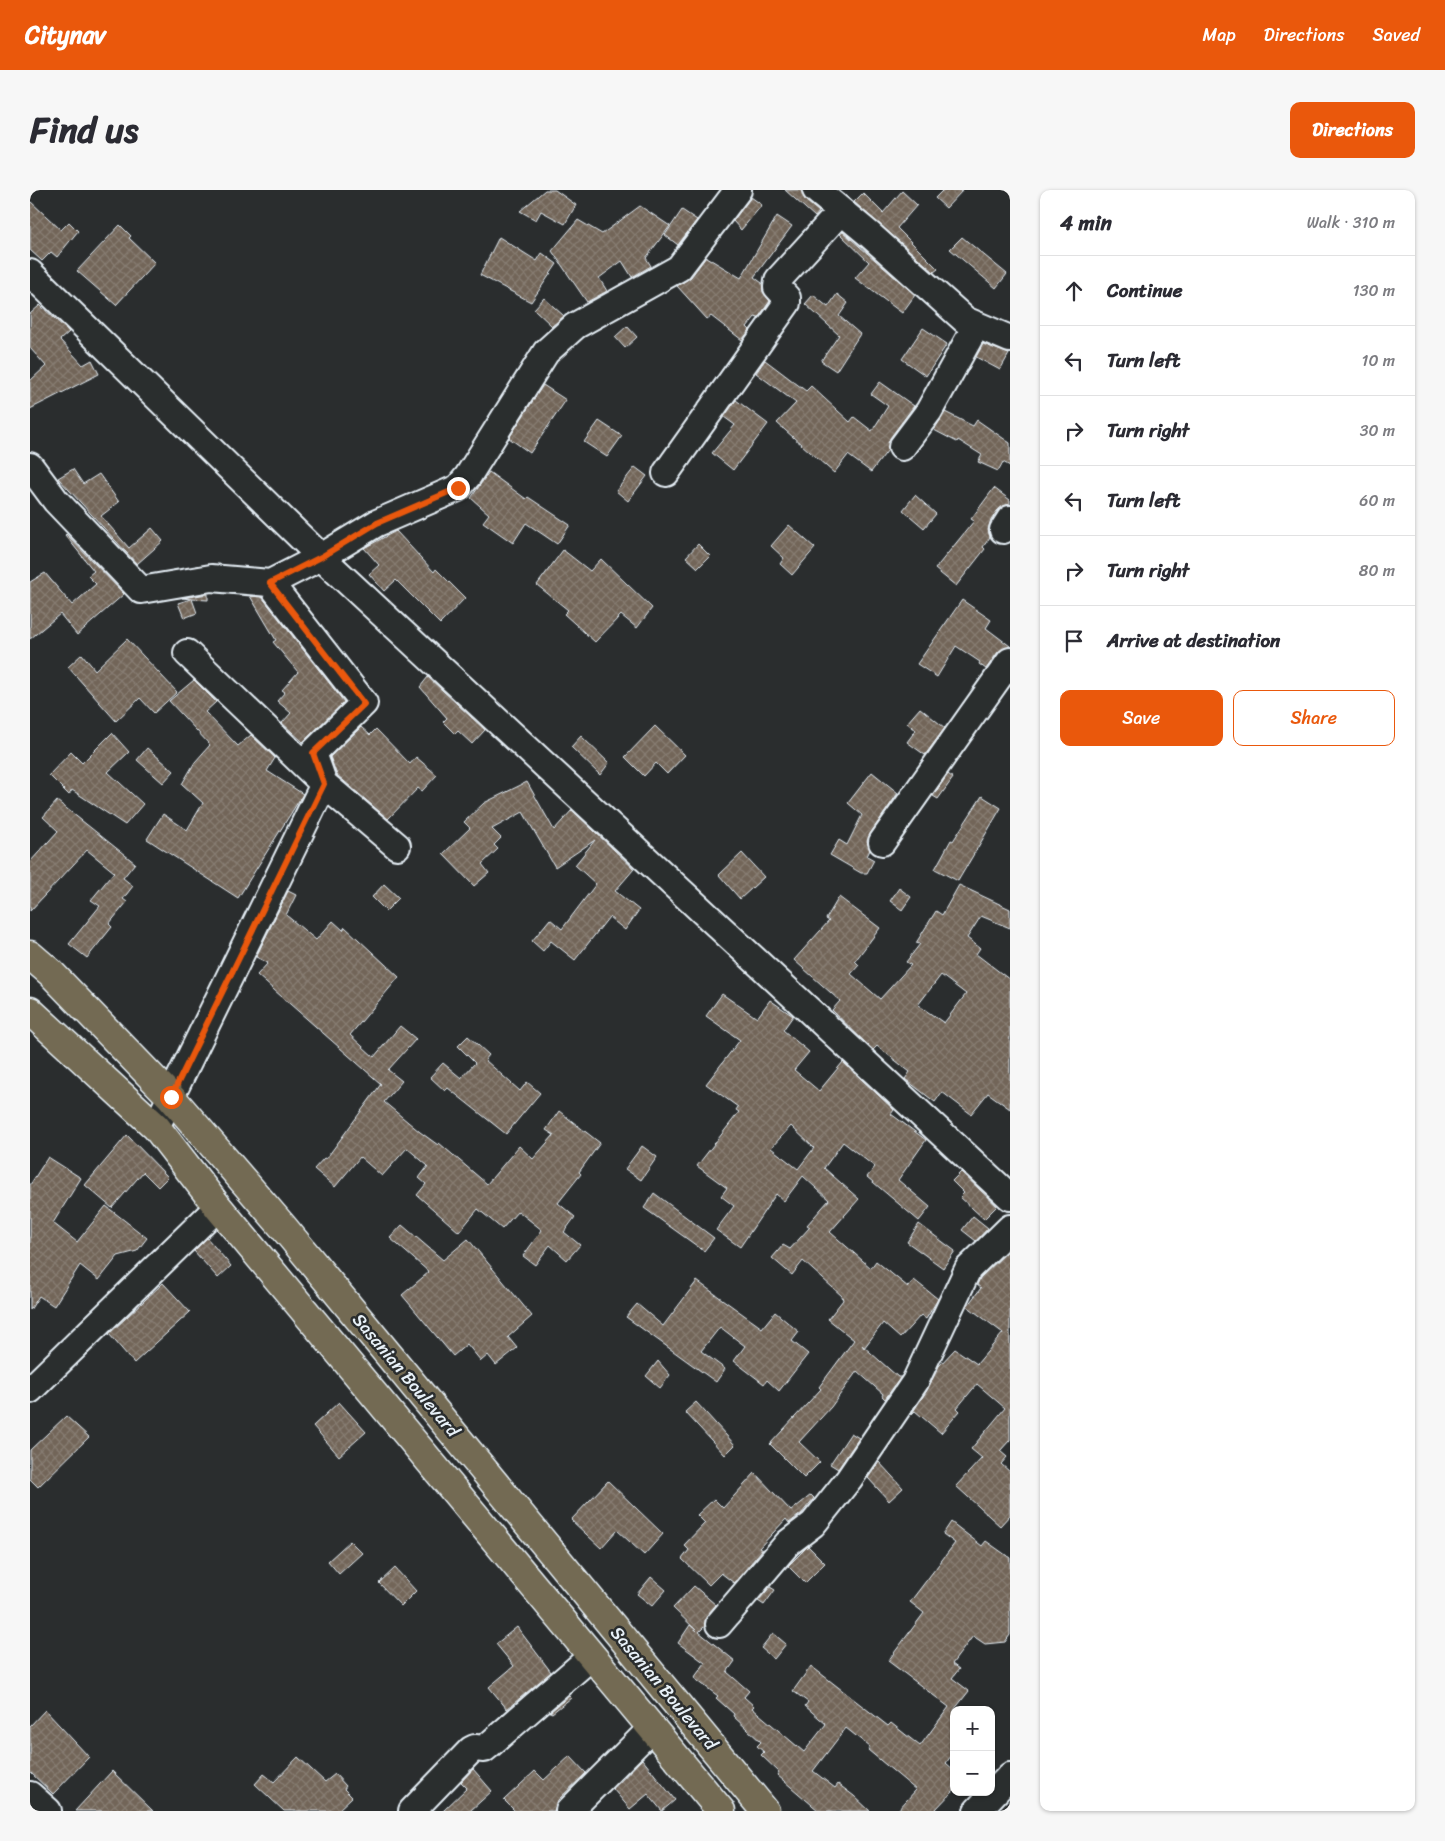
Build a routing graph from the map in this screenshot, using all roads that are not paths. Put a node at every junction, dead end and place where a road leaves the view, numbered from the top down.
1 (738, 190) edge
2 (819, 191) edge
3 (841, 211) junction
4 (30, 273) edge
5 (976, 326) junction
6 (1010, 339) edge
7 (902, 447) dead end
8 (30, 466) edge
9 (666, 473) dead end
10 (321, 557) junction
11 (270, 583) junction
12 (187, 653) dead end
13 (1010, 661) edge
14 (324, 784) junction
15 (882, 842) dead end
16 (396, 846) dead end
17 (30, 955) edge
18 (30, 1011) edge
19 (171, 1097) junction
20 (156, 1127) junction
21 (1010, 1197) edge
22 (218, 1207) junction
23 (1010, 1228) edge
24 (30, 1390) edge
25 (719, 1624) dead end
26 (592, 1656) junction
27 (652, 1728) junction
28 (1010, 1776) edge
29 (30, 1795) edge
30 (982, 1810) edge
31 (48, 1811) edge
32 (412, 1811) edge
33 (569, 1811) edge
34 (721, 1811) edge
35 (765, 1811) edge

1 - 10 street
2 - 3 street
3 - 5 street
3 - 9 street
4 - 10 street
5 - 6 street
5 - 7 street
8 - 11 street
10 - 11 street
10 - 21 street
11 - 14 street
12 - 14 street
13 - 15 street
14 - 16 street
14 - 19 street
17 - 19 highway, Sasanian Boulevard
18 - 20 highway, Sasanian Boulevard
19 - 20 street
19 - 35 highway, Sasanian Boulevard
20 - 22 highway, Sasanian Boulevard
22 - 24 street
22 - 26 highway, Sasanian Boulevard
23 - 25 street
26 - 27 highway, Sasanian Boulevard
26 - 32 street
27 - 33 street
27 - 34 highway, Sasanian Boulevard
28 - 30 street
29 - 31 street

